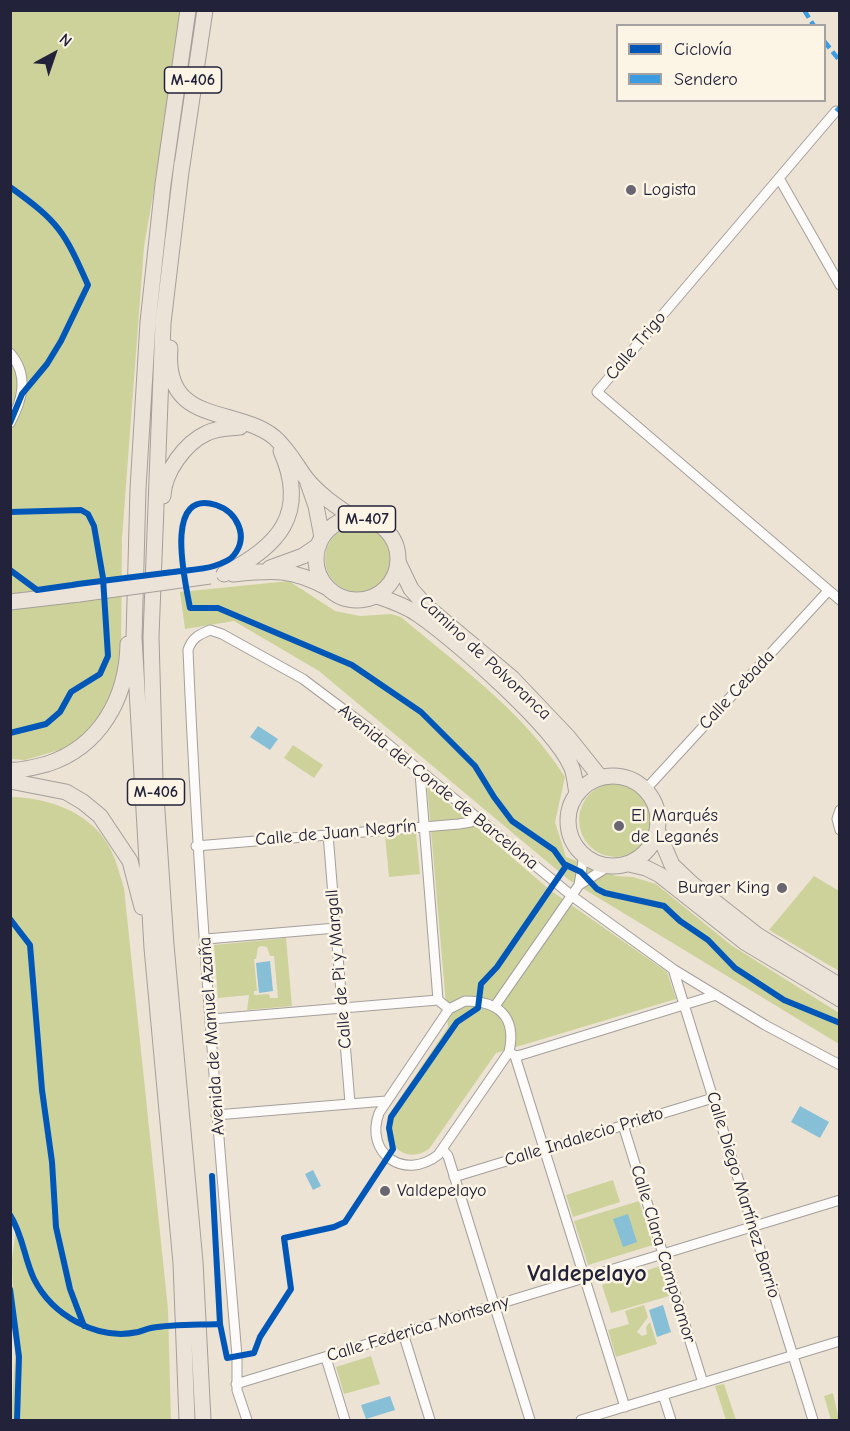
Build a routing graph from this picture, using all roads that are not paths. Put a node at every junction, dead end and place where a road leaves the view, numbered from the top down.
1 (188, 10) edge
2 (205, 10) edge
3 (836, 111) dead end
4 (182, 163) junction
5 (779, 178) junction
6 (840, 285) edge
7 (10, 353) edge
8 (10, 423) edge
9 (253, 426) junction
10 (275, 438) junction
11 (306, 478) junction
12 (138, 489) junction
13 (354, 518) junction
14 (321, 541) junction
15 (399, 564) junction
16 (259, 571) junction
17 (217, 575) junction
18 (328, 588) junction
19 (828, 591) junction
20 (377, 596) junction
21 (840, 600) edge
22 (10, 602) edge
23 (151, 637) junction
24 (188, 650) joint
25 (10, 770) edge
26 (420, 773) junction
27 (600, 777) junction
28 (10, 781) edge
29 (646, 789) junction
30 (577, 793) junction
31 (840, 810) edge
32 (475, 817) junction
33 (424, 825) junction
34 (840, 830) edge
35 (658, 832) junction
36 (328, 834) junction
37 (196, 846) junction
38 (584, 855) junction
39 (629, 864) junction
40 (609, 866) junction
41 (579, 885) junction
42 (572, 896) junction
43 (336, 928) junction
44 (206, 939) junction
45 (152, 948) junction
46 (673, 969) junction
47 (840, 986) edge
48 (717, 995) junction
49 (840, 999) edge
50 (438, 1000) junction
51 (684, 1005) junction
52 (495, 1006) junction
53 (449, 1008) junction
54 (342, 1009) junction
55 (212, 1019) junction
56 (512, 1054) junction
57 (840, 1065) edge
58 (713, 1098) junction
59 (386, 1101) junction
60 (350, 1103) junction
61 (216, 1115) junction
62 (623, 1125) junction
63 (545, 1149) junction
64 (443, 1150) junction
65 (454, 1177) junction
66 (840, 1200) edge
67 (753, 1227) junction
68 (663, 1254) junction
69 (585, 1278) junction
70 (494, 1306) junction
71 (403, 1334) junction
72 (840, 1341) edge
73 (793, 1355) junction
74 (326, 1358) junction
75 (703, 1383) junction
76 (236, 1384) junction
77 (663, 1395) junction
78 (625, 1407) junction
79 (187, 1420) edge
80 (202, 1420) edge
81 (247, 1420) edge
82 (345, 1420) edge
83 (430, 1420) edge
84 (530, 1420) edge
85 (581, 1420) edge
86 (671, 1420) edge
87 (813, 1420) edge

1 - 12 main road, M-406
2 - 4 main road, M-406
3 - 5 street, Calle Trigo
4 - 9 main road, M-406
4 - 23 main road, M-406
5 - 6 street
5 - 19 street, Calle Trigo
7 - 8 street
9 - 10 main road, M-406
9 - 23 main road, M-406
10 - 11 main road, M-406
10 - 17 main road
11 - 13 main road, M-406
11 - 14 main road, M-406
12 - 25 main road, M-406
12 - 45 main road, M-406
13 - 14 main road, M-407
13 - 15 main road, M-407
14 - 16 main road, M-407
14 - 18 main road, M-407
15 - 20 main road
15 - 27 main road, Camino de Polvoranca
16 - 17 main road, M-407
16 - 18 main road, M-407
17 - 22 main road, M-407, bridge
18 - 20 main road, M-407
19 - 21 street, Calle Trigo
19 - 29 street, Calle Cebada
20 - 30 main road, Camino de Polvoranca
23 - 80 main road, M-406
24 - 26 street, Avenida del Conde de Barcelona
24 - 37 street, Avenida de Manuel Azaña
26 - 32 street, Avenida del Conde de Barcelona
26 - 33 street
27 - 29 main road
27 - 30 main road
28 - 45 main road, M-406
29 - 35 main road
30 - 38 main road
31 - 34 street
32 - 33 street, Calle de Juan Negrín
32 - 42 street, Avenida del Conde de Barcelona
33 - 36 street, Calle de Juan Negrín
33 - 50 street
35 - 39 main road
35 - 47 main road
36 - 37 street, Calle de Juan Negrín
36 - 43 street, Calle de Pi y Margall
37 - 44 street, Avenida de Manuel Azaña
38 - 40 main road
38 - 41 street
39 - 40 main road
39 - 49 main road
40 - 41 street
41 - 42 street
42 - 46 street, Avenida del Conde de Barcelona
42 - 52 street
43 - 44 street
43 - 54 street, Calle de Pi y Margall
44 - 55 street, Avenida de Manuel Azaña
45 - 79 main road, M-406
46 - 48 street, Avenida del Conde de Barcelona
46 - 51 street, Calle Diego Martínez Barrio
48 - 51 street
48 - 57 street, Avenida del Conde de Barcelona
50 - 53 street
50 - 54 street
51 - 56 street
51 - 58 street, Calle Diego Martínez Barrio
52 - 53 street
52 - 56 street
53 - 59 street
54 - 55 street
54 - 60 street, Calle de Pi y Margall
55 - 61 street, Avenida de Manuel Azaña
56 - 63 street
56 - 64 street
58 - 62 street, Calle Indalecio Prieto
58 - 67 street, Calle Diego Martínez Barrio
59 - 60 street
59 - 64 street
60 - 61 street
61 - 76 street, Avenida de Manuel Azaña
62 - 63 street, Calle Indalecio Prieto
62 - 68 street, Calle Clara Campoamor
63 - 65 street, Calle Indalecio Prieto
63 - 69 street
64 - 65 street
65 - 70 street
66 - 67 street, Calle Federica Montseny
67 - 68 street, Calle Federica Montseny
67 - 73 street, Calle Diego Martínez Barrio
68 - 69 street, Calle Federica Montseny
68 - 75 street, Calle Clara Campoamor
69 - 70 street, Calle Federica Montseny
69 - 78 street
70 - 71 street, Calle Federica Montseny
70 - 84 street
71 - 74 street, Calle Federica Montseny
71 - 83 street
72 - 73 street
73 - 75 street
73 - 87 street, Calle Diego Martínez Barrio
74 - 76 street, Calle Federica Montseny
74 - 82 street
75 - 77 street
76 - 81 street, Avenida de Manuel Azaña
77 - 78 street
77 - 86 street
78 - 85 street

